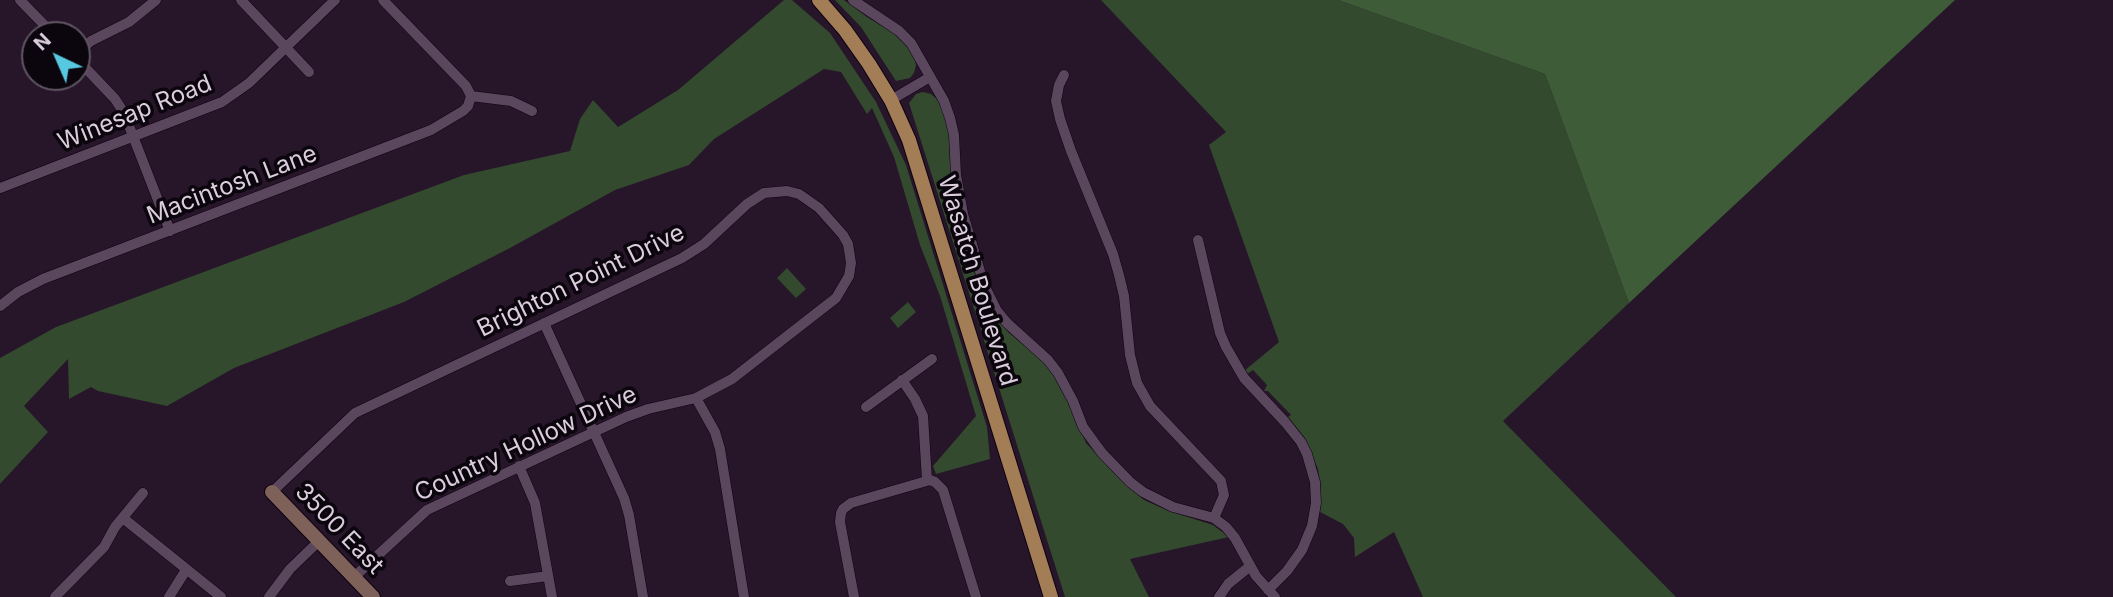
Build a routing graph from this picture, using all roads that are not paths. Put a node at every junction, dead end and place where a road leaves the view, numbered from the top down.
1 (20, 0) edge
2 (241, 0) edge
3 (335, 0) edge
4 (383, 0) edge
5 (819, 0) edge
6 (853, 0) edge
7 (154, 1) edge
8 (40, 21) edge
9 (91, 41) edge
10 (287, 47) junction
11 (309, 72) dead end
12 (91, 74) edge
13 (1064, 75) dead end
14 (930, 77) junction
15 (471, 96) junction
16 (891, 100) junction
17 (532, 111) dead end
18 (133, 137) junction
19 (0, 188) edge
20 (170, 231) junction
21 (1198, 240) dead end
22 (0, 306) edge
23 (544, 323) junction
24 (932, 359) dead end
25 (902, 380) junction
26 (696, 398) junction
27 (866, 407) dead end
28 (594, 432) junction
29 (519, 466) junction
30 (931, 481) junction
31 (272, 492) joint
32 (143, 493) dead end
33 (122, 518) junction
34 (1214, 519) junction
35 (319, 541) junction
36 (1250, 567) junction
37 (186, 570) junction
38 (548, 576) junction
39 (354, 577) junction
40 (510, 581) dead end
41 (1272, 594) edge
42 (55, 597) edge
43 (169, 597) edge
44 (221, 597) edge
45 (269, 597) edge
46 (373, 597) edge
47 (552, 597) edge
48 (643, 597) edge
49 (744, 597) edge
50 (854, 597) edge
51 (976, 597) edge
52 (1051, 597) edge
53 (1219, 597) edge

1 - 8 street
2 - 10 street
3 - 10 street, Winesap Road
4 - 15 street
5 - 16 main road, Wasatch Boulevard
6 - 14 street
7 - 9 street
10 - 11 street
10 - 18 street, Winesap Road
12 - 18 street
13 - 34 street
14 - 16 street
14 - 34 street
15 - 17 street
15 - 20 street, Macintosh Lane
16 - 52 main road, Wasatch Boulevard
18 - 19 street, Winesap Road
18 - 20 street
20 - 22 street, Macintosh Lane
21 - 41 street
23 - 26 street, Brighton Point Drive
23 - 28 street
23 - 31 street, Brighton Point Drive
24 - 25 street
25 - 27 street
25 - 30 street
26 - 28 street, Country Hollow Drive
26 - 49 street
28 - 29 street, Country Hollow Drive
28 - 48 street
29 - 38 street
29 - 39 street, Country Hollow Drive
30 - 50 street
30 - 51 street
31 - 35 street, 3500 East
32 - 33 street
33 - 37 street
33 - 42 street
34 - 36 street
35 - 39 street, 3500 East
35 - 45 street
36 - 41 street
36 - 53 street
37 - 43 street
37 - 44 street
38 - 40 street
38 - 47 street
39 - 46 street, 3500 East

